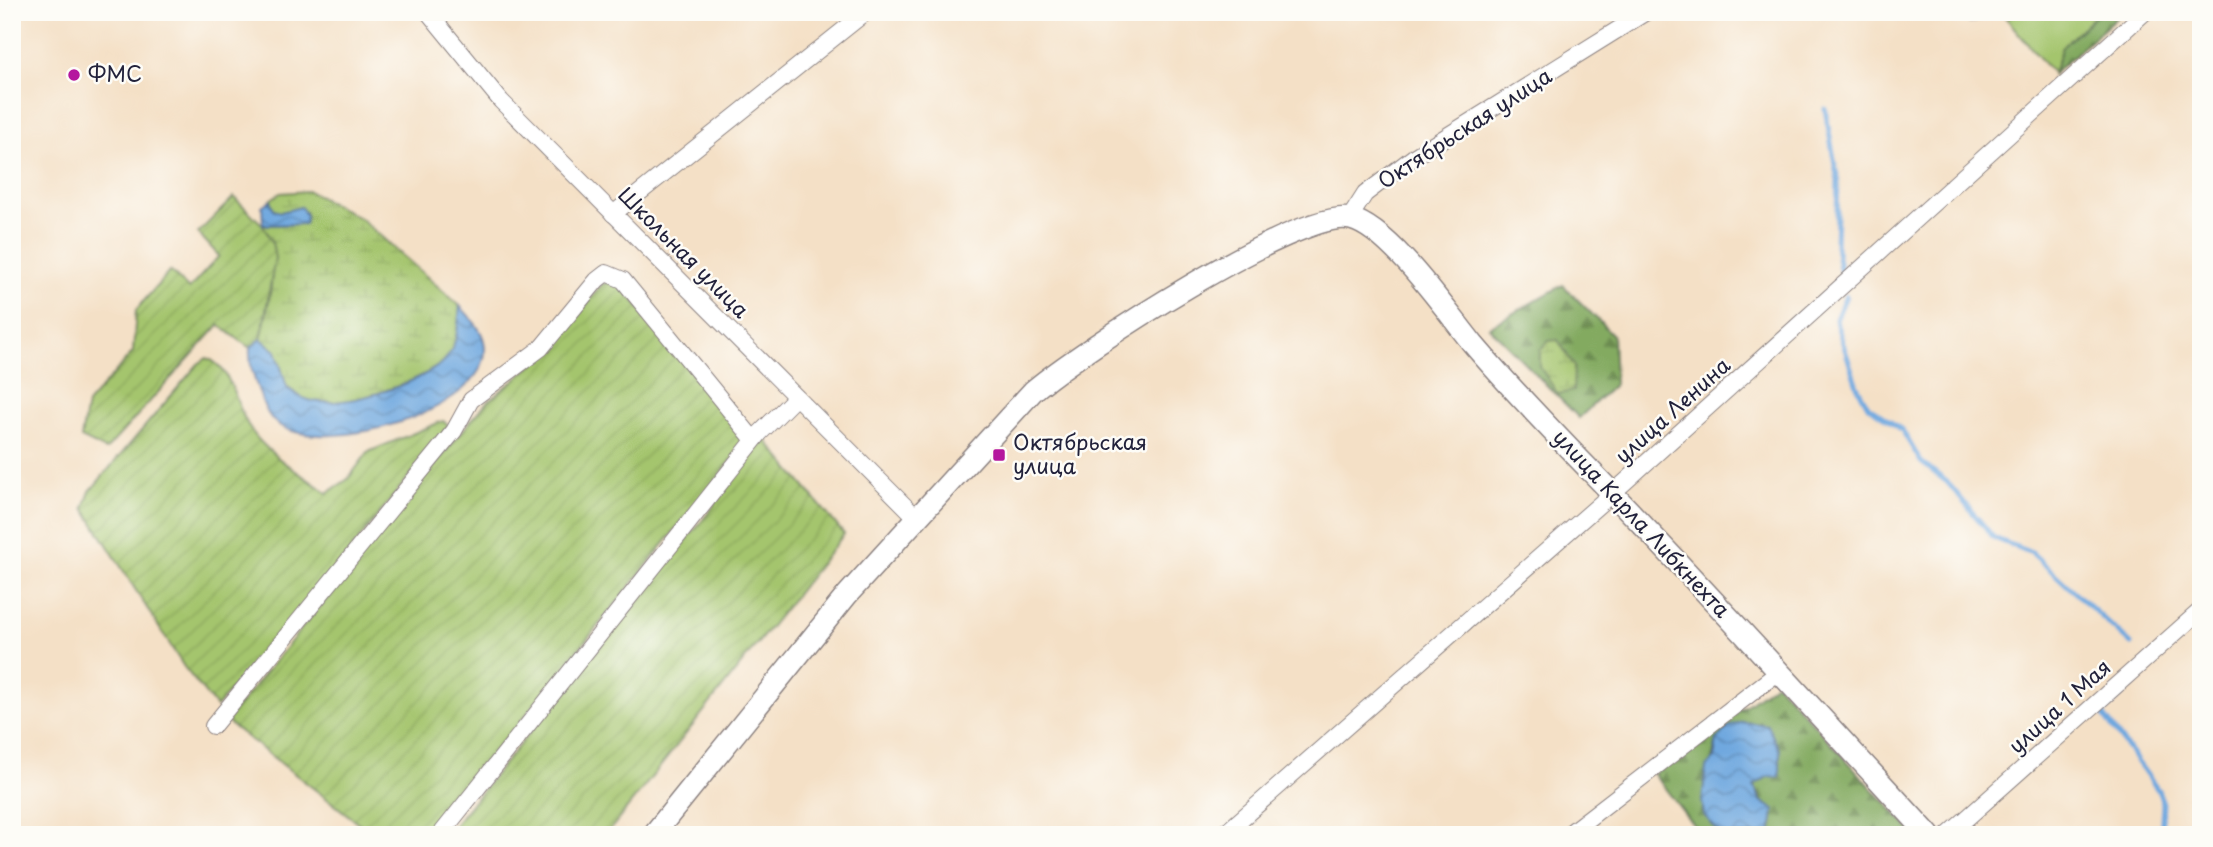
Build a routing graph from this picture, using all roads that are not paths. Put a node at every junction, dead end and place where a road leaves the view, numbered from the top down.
1 (428, 12) edge
2 (866, 12) edge
3 (1646, 12) edge
4 (2145, 12) edge
5 (613, 214) junction
6 (1349, 219) junction
7 (796, 397) junction
8 (754, 440) junction
9 (1612, 493) junction
10 (916, 517) junction
11 (2201, 610) edge
12 (1780, 671) junction
13 (214, 726) dead end
14 (440, 835) edge
15 (653, 835) edge
16 (1223, 835) edge
17 (1567, 835) edge
18 (1929, 835) edge
19 (1948, 835) edge

1 - 5 street, Школьная улица
2 - 5 street
3 - 6 street, Октябрьская улица
4 - 9 street, улица Ленина
5 - 7 street, Школьная улица
6 - 9 street, улица Карла Либкнехта
6 - 10 street
7 - 8 street
7 - 10 street, Школьная улица
8 - 13 street
8 - 14 street
9 - 12 street, улица Карла Либкнехта
9 - 16 street, улица Ленина
10 - 15 street
11 - 19 street, улица 1 Мая
12 - 17 street
12 - 18 street, улица Карла Либкнехта

